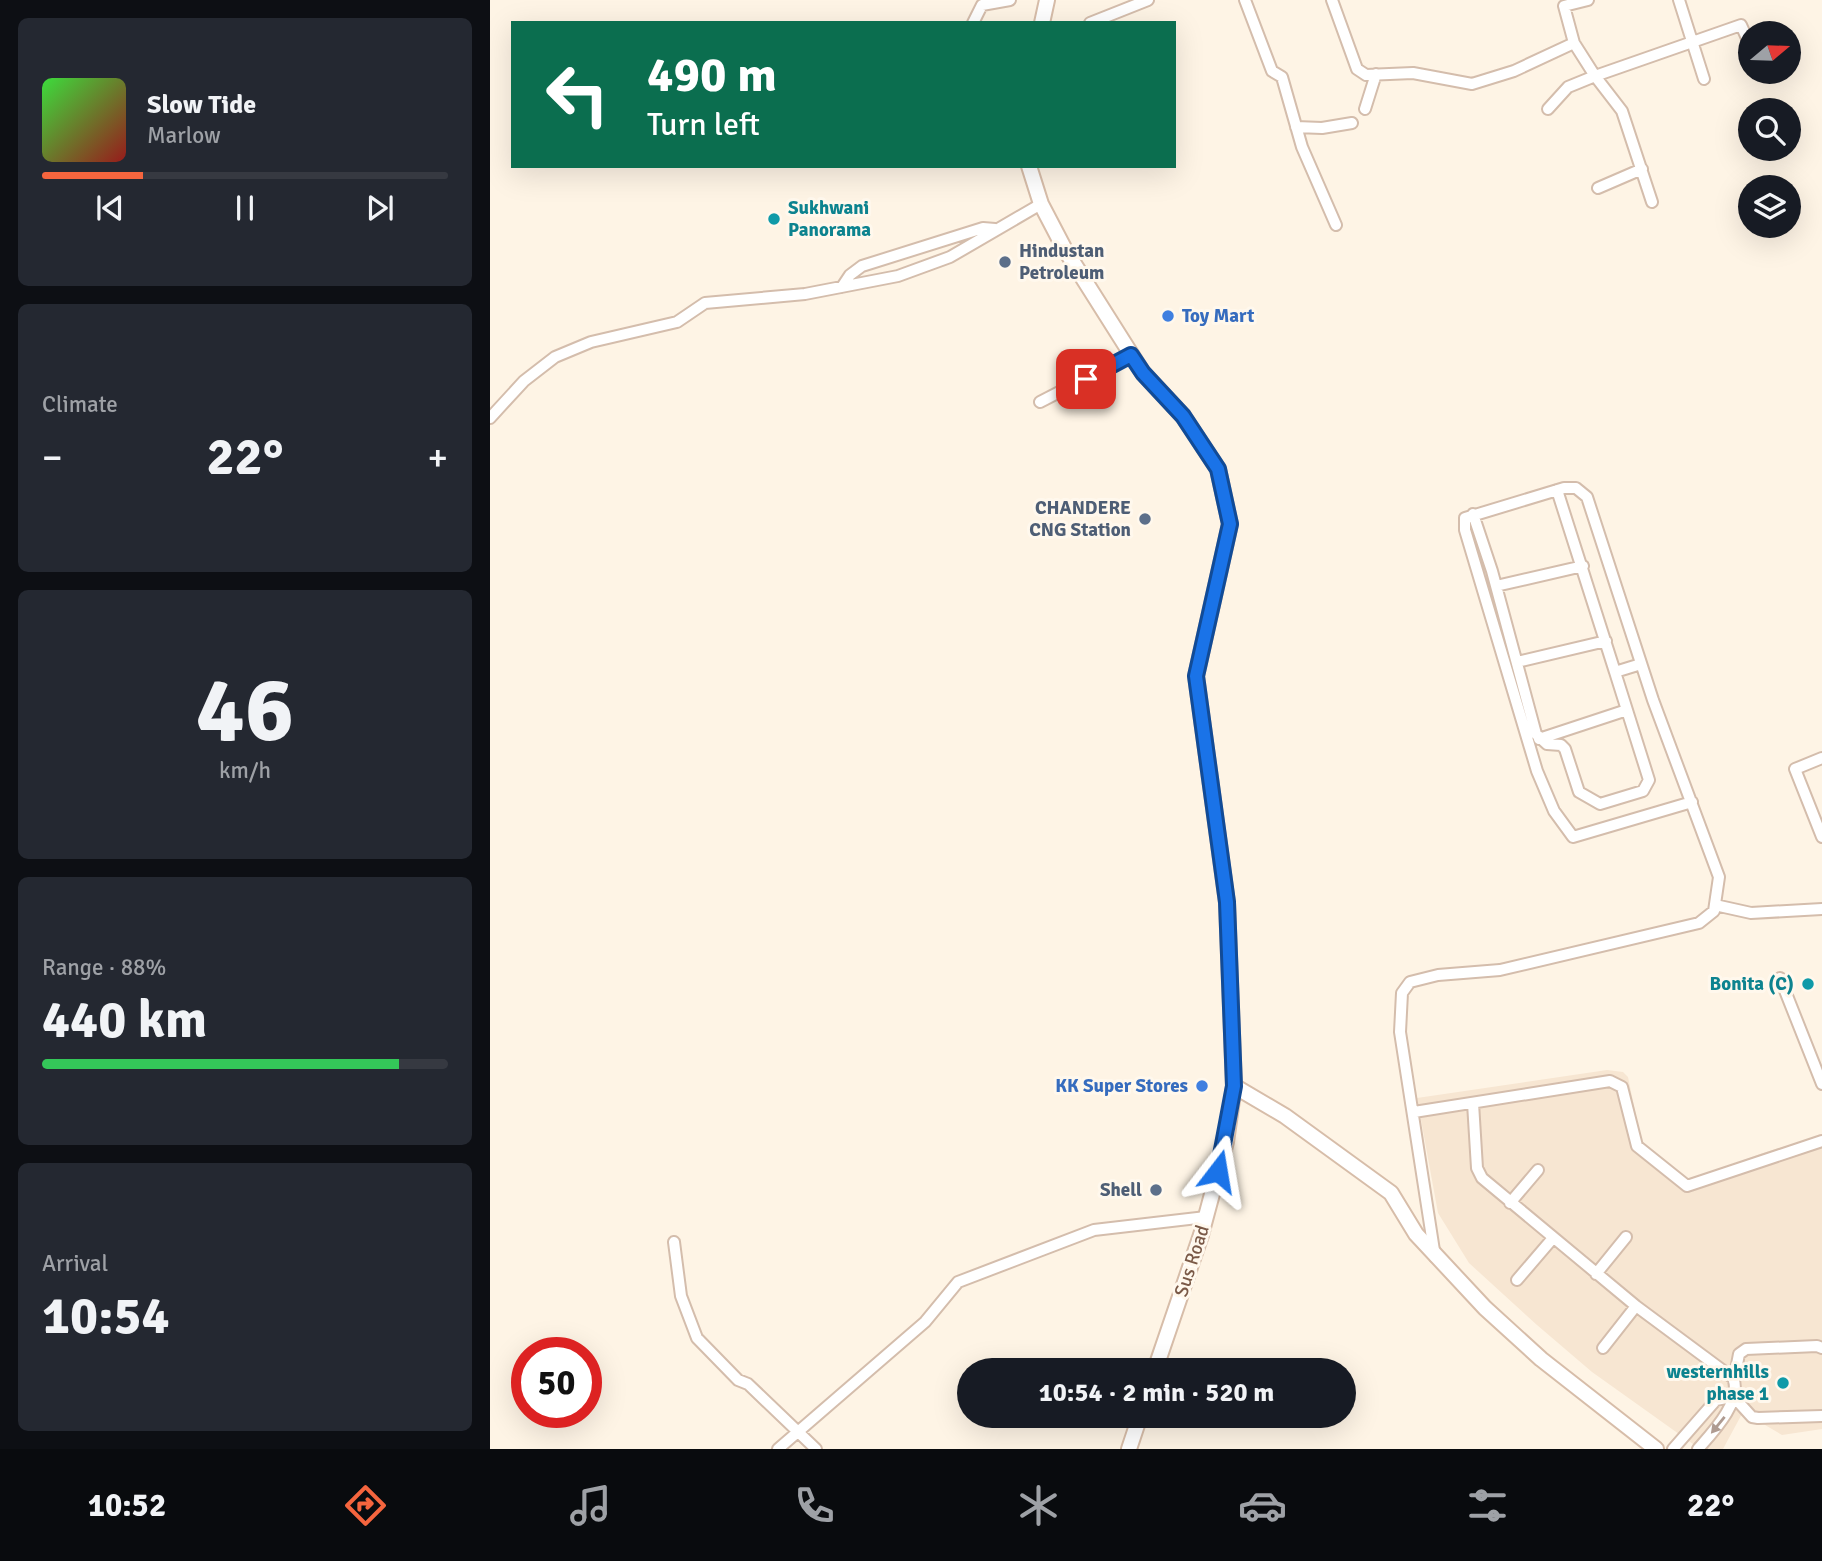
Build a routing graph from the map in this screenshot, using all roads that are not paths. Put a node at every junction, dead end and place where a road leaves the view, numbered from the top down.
1 (1010, 0) edge
2 (1047, 0) edge
3 (1148, 0) edge
4 (1245, 0) edge
5 (1332, 0) edge
6 (1588, 0) edge
7 (1679, 0) edge
8 (974, 21) edge
9 (1042, 21) edge
10 (1095, 21) edge
11 (1738, 26) edge
12 (1574, 43) junction
13 (1691, 43) junction
14 (1376, 74) junction
15 (1595, 76) junction
16 (1704, 79) dead end
17 (1365, 109) dead end
18 (1548, 109) dead end
19 (1352, 123) dead end
20 (1296, 127) junction
21 (1030, 168) edge
22 (1642, 169) junction
23 (1598, 188) dead end
24 (1652, 202) dead end
25 (1041, 204) junction
26 (1336, 225) dead end
27 (995, 229) junction
28 (842, 287) junction
29 (1131, 355) junction
30 (1040, 402) dead end
31 (490, 418) edge
32 (1557, 490) junction
33 (1473, 514) junction
34 (1583, 566) junction
35 (1496, 586) junction
36 (1606, 641) junction
37 (1517, 662) junction
38 (1641, 664) junction
39 (1615, 672) junction
40 (1627, 710) junction
41 (1539, 738) junction
42 (1822, 758) edge
43 (1692, 802) junction
44 (1822, 837) edge
45 (1715, 905) junction
46 (1822, 909) edge
47 (1780, 978) dead end
48 (1822, 1084) edge
49 (1234, 1086) junction
50 (1473, 1103) junction
51 (1414, 1112) junction
52 (1822, 1141) edge
53 (1538, 1170) dead end
54 (1510, 1203) junction
55 (1206, 1217) junction
56 (1626, 1237) dead end
57 (1553, 1238) junction
58 (674, 1242) dead end
59 (1435, 1256) junction
60 (1597, 1274) junction
61 (1517, 1280) dead end
62 (1636, 1306) junction
63 (1603, 1348) dead end
64 (1822, 1348) edge
65 (1159, 1358) edge
66 (1734, 1380) junction
67 (1732, 1396) junction
68 (1822, 1416) edge
69 (1136, 1428) edge
70 (800, 1431) junction
71 (778, 1449) edge
72 (816, 1449) edge
73 (1129, 1449) edge
74 (1656, 1449) edge
75 (1673, 1449) edge
76 (1698, 1449) edge

1 - 8 street
2 - 9 main road
3 - 10 street
4 - 20 street
5 - 14 street
6 - 12 street
7 - 13 street
11 - 13 street
12 - 14 street
12 - 15 street
13 - 15 street
13 - 16 street
14 - 17 street
15 - 18 street
15 - 22 street
19 - 20 street
20 - 26 street
21 - 25 main road, Sus Road
22 - 23 street
22 - 24 street
25 - 27 street
25 - 29 main road, Sus Road
27 - 28 street
27 - 28 street
28 - 31 street
29 - 30 street
29 - 49 main road, Sus Road
32 - 33 street
32 - 34 street
32 - 38 street
33 - 35 street
33 - 43 street
34 - 35 street
34 - 36 street
35 - 37 street
36 - 37 street
36 - 39 street
37 - 41 street
38 - 39 street
38 - 43 street
39 - 40 street
40 - 41 street
40 - 41 street
42 - 44 street
43 - 45 street
45 - 46 street
45 - 51 street
47 - 48 street
49 - 55 main road, Sus Road
49 - 59 main road
50 - 51 street
50 - 52 street
50 - 54 street
51 - 59 street
53 - 54 street
54 - 57 street
55 - 65 main road, Sus Road
55 - 70 street
56 - 60 street
57 - 60 street
57 - 61 street
58 - 70 street
59 - 74 main road
60 - 62 street
62 - 63 street
62 - 66 street
64 - 66 street
66 - 67 street
67 - 68 street
67 - 75 street
67 -> 76 street
69 - 73 main road
70 - 71 street
70 - 72 street

